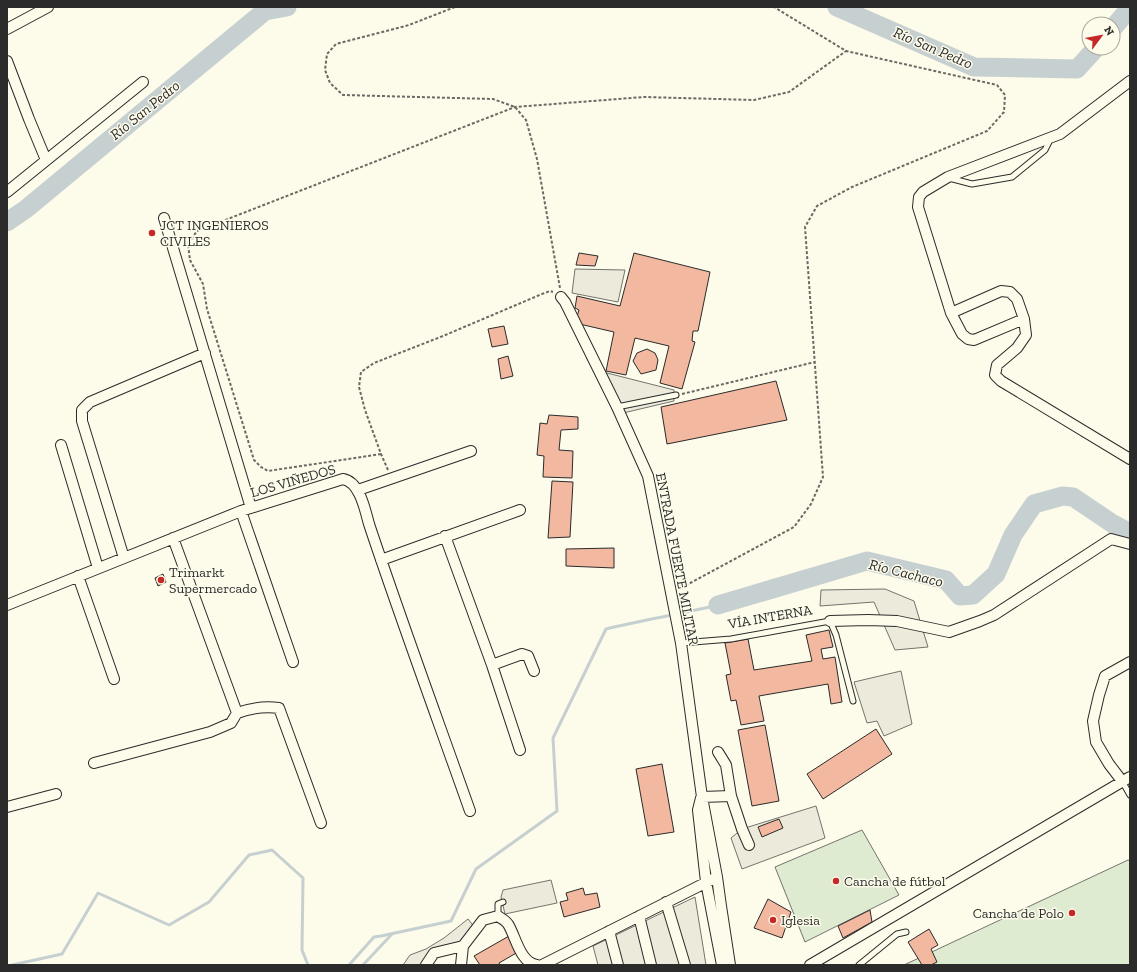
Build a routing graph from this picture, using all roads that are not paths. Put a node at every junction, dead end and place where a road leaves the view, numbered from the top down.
1 (48, 7) edge
2 (7, 29) edge
3 (7, 61) edge
4 (143, 82) dead end
5 (1130, 82) edge
6 (1052, 138) junction
7 (46, 160) junction
8 (948, 177) junction
9 (7, 192) edge
10 (164, 218) dead end
11 (561, 297) road end
12 (951, 313) junction
13 (1024, 319) junction
14 (205, 353) junction
15 (676, 395) road end
16 (617, 407) junction
17 (61, 444) dead end
18 (471, 451) dead end
19 (1130, 459) edge
20 (358, 490) junction
21 (246, 509) junction
22 (520, 510) dead end
23 (445, 536) junction
24 (172, 538) junction
25 (1130, 544) edge
26 (124, 558) junction
27 (381, 560) junction
28 (98, 568) junction
29 (78, 576) junction
30 (7, 605) edge
31 (830, 621) junction
32 (680, 642) junction
33 (293, 662) dead end
34 (1130, 662) edge
35 (492, 665) junction
36 (534, 671) dead end
37 (114, 679) dead end
38 (853, 701) dead end
39 (237, 713) junction
40 (520, 750) dead end
41 (718, 752) dead end
42 (94, 763) dead end
43 (1126, 779) edge
44 (56, 794) dead end
45 (1130, 795) edge
46 (731, 796) junction
47 (702, 797) junction
48 (7, 807) edge
49 (470, 811) dead end
50 (321, 823) dead end
51 (749, 845) dead end
52 (717, 877) junction
53 (706, 882) junction
54 (503, 902) dead end
55 (666, 902) junction
56 (498, 916) junction
57 (639, 916) junction
58 (609, 932) junction
59 (906, 932) dead end
60 (462, 946) junction
61 (426, 965) edge
62 (461, 965) edge
63 (537, 965) edge
64 (542, 965) edge
65 (618, 965) edge
66 (651, 965) edge
67 (685, 965) edge
68 (722, 965) edge
69 (730, 965) edge
70 (810, 965) edge
71 (859, 965) edge

1 - 2 street
3 - 7 street
4 - 7 street
5 - 6 street
6 - 8 street
6 - 8 lane
7 - 9 street
8 - 12 street
10 - 14 street
11 - 16 street, ENTRADA FUERTE MILITAR
12 - 13 street
12 - 13 street
13 - 19 street
14 - 21 street
14 - 26 street
15 - 16 lane
16 - 32 street, ENTRADA FUERTE MILITAR
17 - 28 street
18 - 20 street
20 - 21 street, LOS VIÑEDOS
20 - 27 street
21 - 24 street, LOS VIÑEDOS
21 - 33 street
22 - 23 street
23 - 27 street
23 - 35 street
24 - 26 street, LOS VIÑEDOS
24 - 39 street
25 - 31 street
26 - 28 street, LOS VIÑEDOS
27 - 49 street
28 - 29 street, LOS VIÑEDOS
29 - 30 street, LOS VIÑEDOS
29 - 37 street
31 - 32 lane, VÍA INTERNA
31 - 38 lane, VÍA INTERNA
32 - 47 street, ENTRADA FUERTE MILITAR
34 - 43 street
35 - 36 street
35 - 40 street
39 - 42 street
39 - 50 street
41 - 46 street
43 - 45 lane
43 - 70 street
44 - 48 street
46 - 47 street
46 - 51 street
47 - 52 street, ENTRADA FUERTE MILITAR
47 - 53 street, ENTRADA FUERTE MILITAR
52 - 53 street
52 - 69 street, ENTRADA FUERTE MILITAR
53 - 55 street
53 - 68 street, ENTRADA FUERTE MILITAR
54 - 56 lane
55 - 57 street
55 - 67 street
56 - 60 street
56 - 63 street
57 - 58 street
57 - 66 street
58 - 64 street
58 - 65 street
59 - 71 lane
60 - 61 street
60 - 62 street

